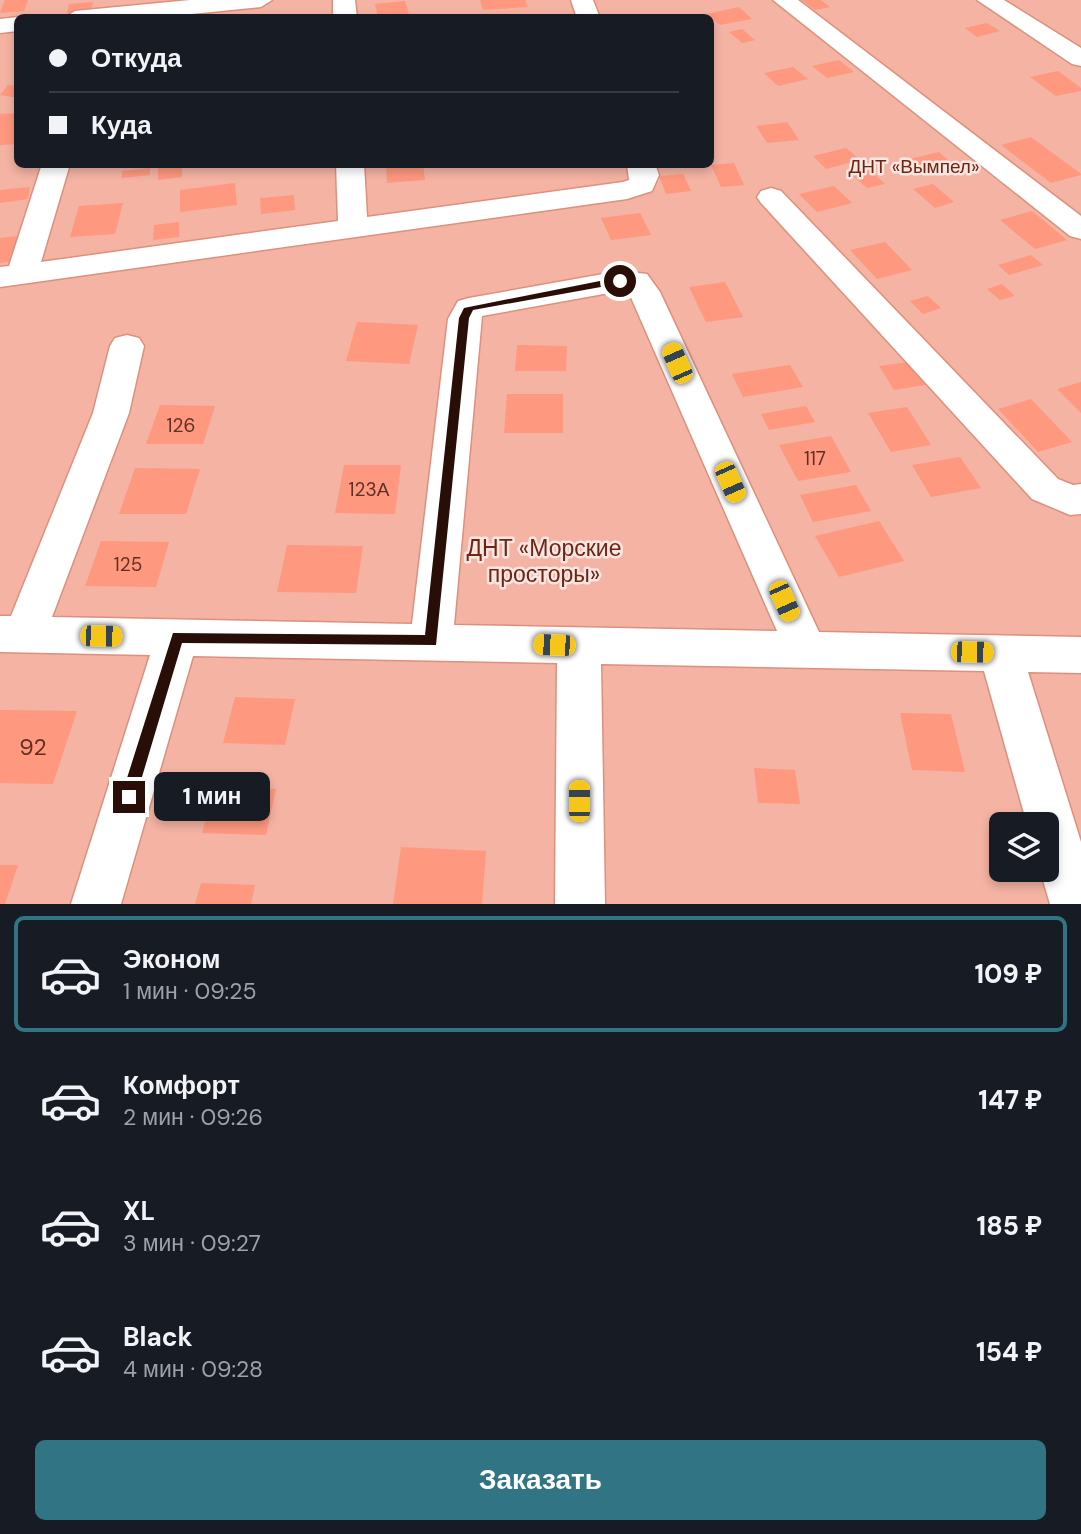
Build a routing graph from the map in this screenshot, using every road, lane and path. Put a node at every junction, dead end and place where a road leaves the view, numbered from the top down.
1 (261, 0) edge
2 (784, 0) edge
3 (988, 0) edge
4 (104, 11) edge
5 (1081, 59) edge
6 (54, 168) edge
7 (350, 168) edge
8 (643, 168) edge
9 (771, 197) dead end
10 (353, 230) junction
11 (1081, 230) edge
12 (11, 276) edge
13 (127, 346) dead end
14 (1081, 499) edge
15 (12, 634) edge
16 (177, 637) junction
17 (431, 641) junction
18 (579, 646) junction
19 (806, 649) junction
20 (1000, 653) junction
21 (1081, 655) edge
22 (96, 904) edge
23 (580, 904) edge
24 (1075, 904) edge

1 - 4 street
2 - 11 street
3 - 5 street
6 - 12 street
7 - 10 street
8 - 10 street
9 - 14 street
10 - 12 street
13 - 15 street
15 - 16 street
16 - 17 street
16 - 22 street
17 - 18 street
17 - 19 street
18 - 19 street
18 - 23 street
19 - 20 street
20 - 21 street
20 - 24 street

